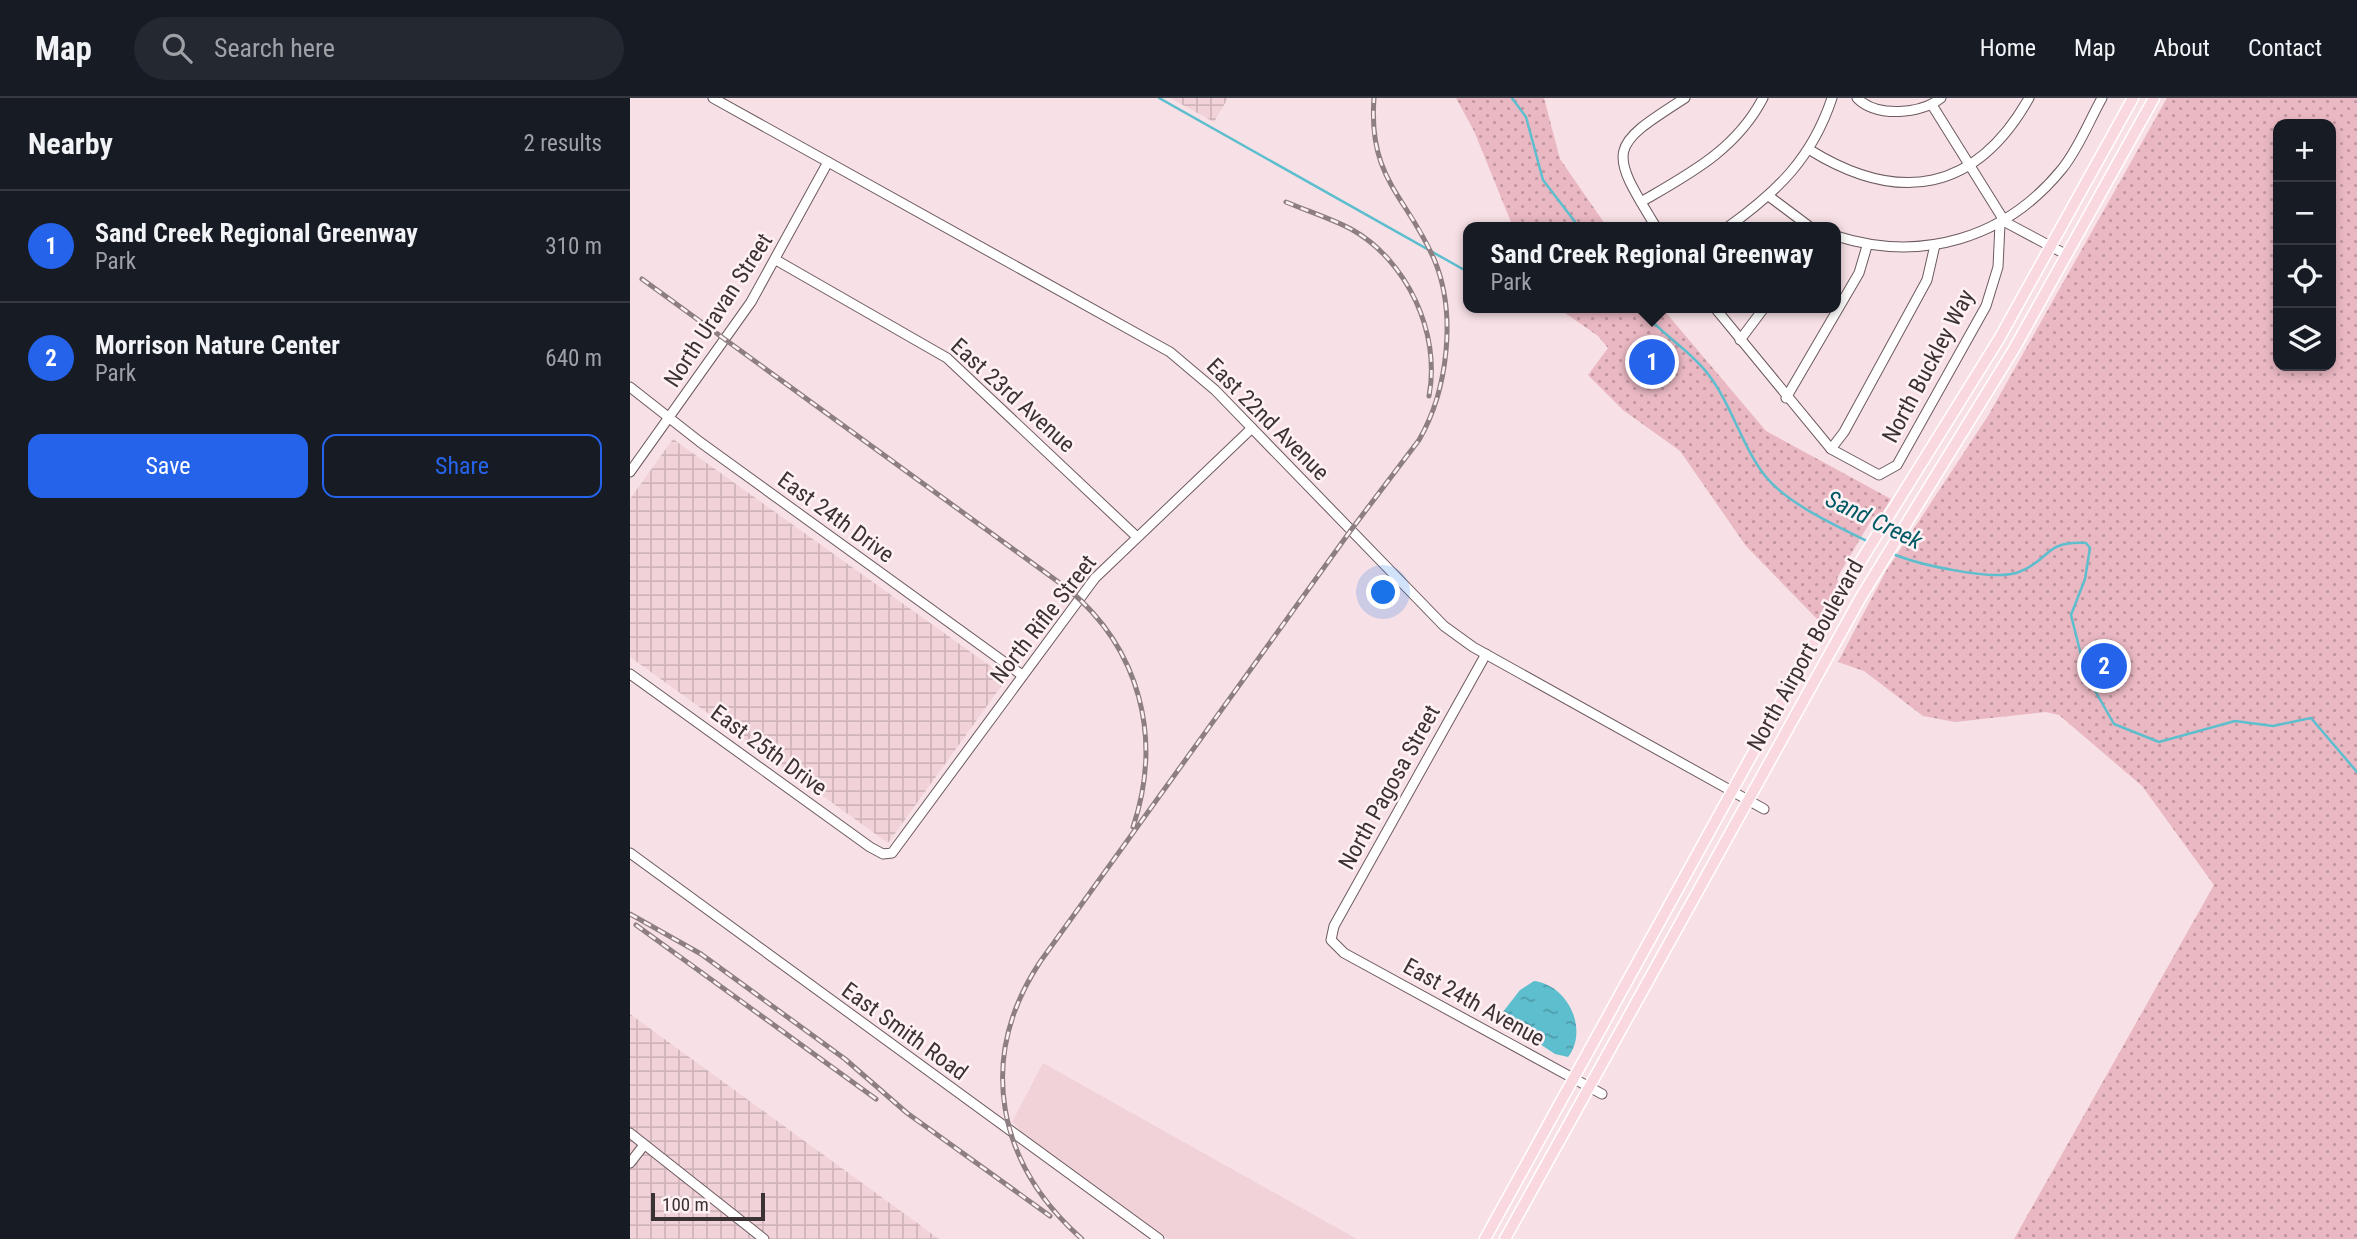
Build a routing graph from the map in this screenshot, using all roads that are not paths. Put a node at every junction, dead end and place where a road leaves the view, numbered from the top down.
1 (713, 98) edge
2 (1685, 98) edge
3 (1763, 98) edge
4 (1832, 98) edge
5 (1857, 98) edge
6 (1941, 98) edge
7 (2029, 98) edge
8 (2102, 98) edge
9 (2133, 98) edge
10 (2154, 98) edge
11 (1932, 105) junction
12 (1810, 150) junction
13 (828, 162) junction
14 (1969, 165) junction
15 (1770, 197) junction
16 (1641, 202) junction
17 (1653, 222) edge
18 (1735, 222) edge
19 (1803, 222) edge
20 (2002, 223) junction
21 (1841, 238) edge
22 (1935, 245) junction
23 (1867, 246) junction
24 (2051, 247) junction
25 (2067, 254) junction
26 (776, 260) junction
27 (1841, 304) edge
28 (1719, 313) edge
29 (1760, 313) edge
30 (1836, 313) edge
31 (1740, 340) junction
32 (630, 387) edge
33 (1786, 398) junction
34 (668, 419) junction
35 (1252, 428) junction
36 (1831, 449) junction
37 (630, 472) edge
38 (1137, 537) junction
39 (1486, 654) junction
40 (630, 674) edge
41 (1022, 676) junction
42 (1733, 791) junction
43 (1748, 800) junction
44 (1764, 809) dead end
45 (630, 853) edge
46 (888, 854) joint
47 (1331, 940) joint
48 (1573, 1079) junction
49 (1589, 1087) junction
50 (1602, 1094) dead end
51 (630, 1133) edge
52 (645, 1145) junction
53 (630, 1163) edge
54 (764, 1239) edge
55 (1158, 1239) edge
56 (1485, 1239) edge
57 (1505, 1239) edge

1 - 13 street, East 22nd Avenue
2 - 16 street
3 - 16 street
4 - 12 street
5 - 11 street
6 - 11 street
7 - 14 street
8 - 20 street
9 - 24 main road, North Airport Boulevard
10 - 25 main road, North Airport Boulevard
11 - 14 street
12 - 14 street
12 - 15 street
13 - 26 street, North Uravan Street
13 - 35 street, East 22nd Avenue
14 - 20 street
15 - 18 street
15 - 19 street
16 - 17 street
20 - 22 street
20 - 24 street
20 - 36 street, North Buckley Way
21 - 23 street
22 - 23 street
22 - 36 street
23 - 27 street
24 - 25 street
24 - 42 main road, North Airport Boulevard
25 - 43 main road, North Airport Boulevard
26 - 34 street, North Uravan Street
26 - 38 street, East 23rd Avenue
28 - 31 street
29 - 31 street
30 - 33 street
31 - 33 street
32 - 34 street, East 24th Drive
33 - 36 street
34 - 37 street, North Uravan Street
34 - 41 street, East 24th Drive
35 - 38 street, North Rifle Street
35 - 39 street, East 22nd Avenue
38 - 41 street, North Rifle Street
39 - 42 street, East 22nd Avenue
39 - 47 street, North Pagosa Street
40 - 46 street, East 25th Drive
41 - 46 street, North Rifle Street
42 - 43 street, East 22nd Avenue
42 - 48 main road, North Airport Boulevard
43 - 44 street, East 22nd Avenue
43 - 49 main road, North Airport Boulevard
45 - 55 street, East Smith Road
47 - 48 street, East 24th Avenue
48 - 49 street, East 24th Avenue
48 - 56 main road, North Airport Boulevard
49 - 50 street, East 24th Avenue
49 - 57 main road, North Airport Boulevard
51 - 52 street
52 - 53 street
52 - 54 street

